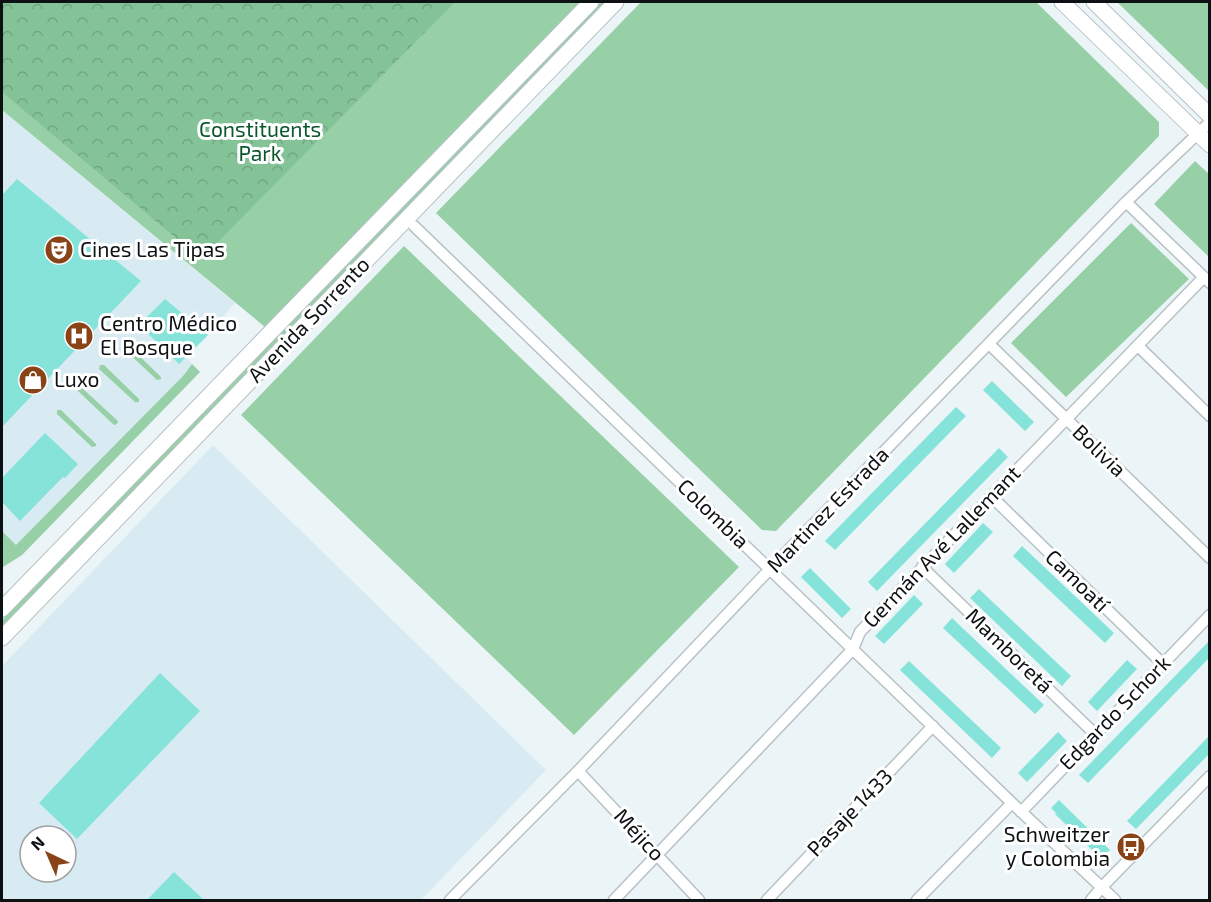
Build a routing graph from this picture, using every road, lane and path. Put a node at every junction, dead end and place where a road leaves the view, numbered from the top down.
1 (591, 2) edge
2 (616, 2) edge
3 (1062, 2) edge
4 (1094, 2) edge
5 (1209, 116) edge
6 (1209, 122) edge
7 (1198, 134) junction
8 (1209, 145) edge
9 (1126, 202) junction
10 (414, 226) dead end
11 (1207, 280) edge
12 (989, 344) junction
13 (1138, 346) junction
14 (1209, 416) edge
15 (1067, 419) junction
16 (992, 497) junction
17 (1209, 558) edge
18 (922, 567) junction
19 (770, 570) junction
20 (2, 609) edge
21 (1209, 615) edge
22 (2, 638) edge
23 (853, 649) junction
24 (1163, 664) junction
25 (933, 726) junction
26 (1095, 734) junction
27 (578, 771) junction
28 (1209, 776) edge
29 (1012, 803) junction
30 (1022, 812) junction
31 (658, 856) junction
32 (1102, 887) junction
33 (450, 900) edge
34 (614, 900) edge
35 (699, 900) edge
36 (767, 900) edge
37 (917, 900) edge
38 (1091, 900) edge
39 (1115, 900) edge

1 - 20 main road, Avenida Sorrento
2 - 22 main road, Avenida Sorrento
3 - 7 main road
4 - 5 main road
6 - 7 street, Martinez Estrada
7 - 8 main road
7 - 9 street, Martinez Estrada
9 - 11 street
9 - 12 street, Martinez Estrada
10 - 19 street, Colombia
11 - 13 street, Germán Avé Lallemant
12 - 15 street, Bolivia
12 - 19 street, Martinez Estrada
13 - 14 street
13 - 15 street, Germán Avé Lallemant
15 - 16 street, Germán Avé Lallemant
15 - 17 street, Bolivia
16 - 18 street, Germán Avé Lallemant
16 - 24 street, Camoatí
18 - 23 street, Germán Avé Lallemant
18 - 26 street, Mamboretá
19 - 23 street, Colombia
19 - 27 street, Martinez Estrada
21 - 24 street, Edgardo Schork
23 - 25 street, Colombia
23 - 31 street, Germán Avé Lallemant
24 - 26 street, Edgardo Schork
25 - 29 street, Colombia
25 - 36 street, Pasaje 1433
26 - 30 street, Edgardo Schork
27 - 31 street, Méjico
27 - 33 street, Martinez Estrada
28 - 32 street
29 - 30 street, Colombia
29 - 37 street
30 - 32 street, Colombia
31 - 34 street, Germán Avé Lallemant
31 - 35 street, Méjico
32 - 38 street
32 - 39 street, Colombia

